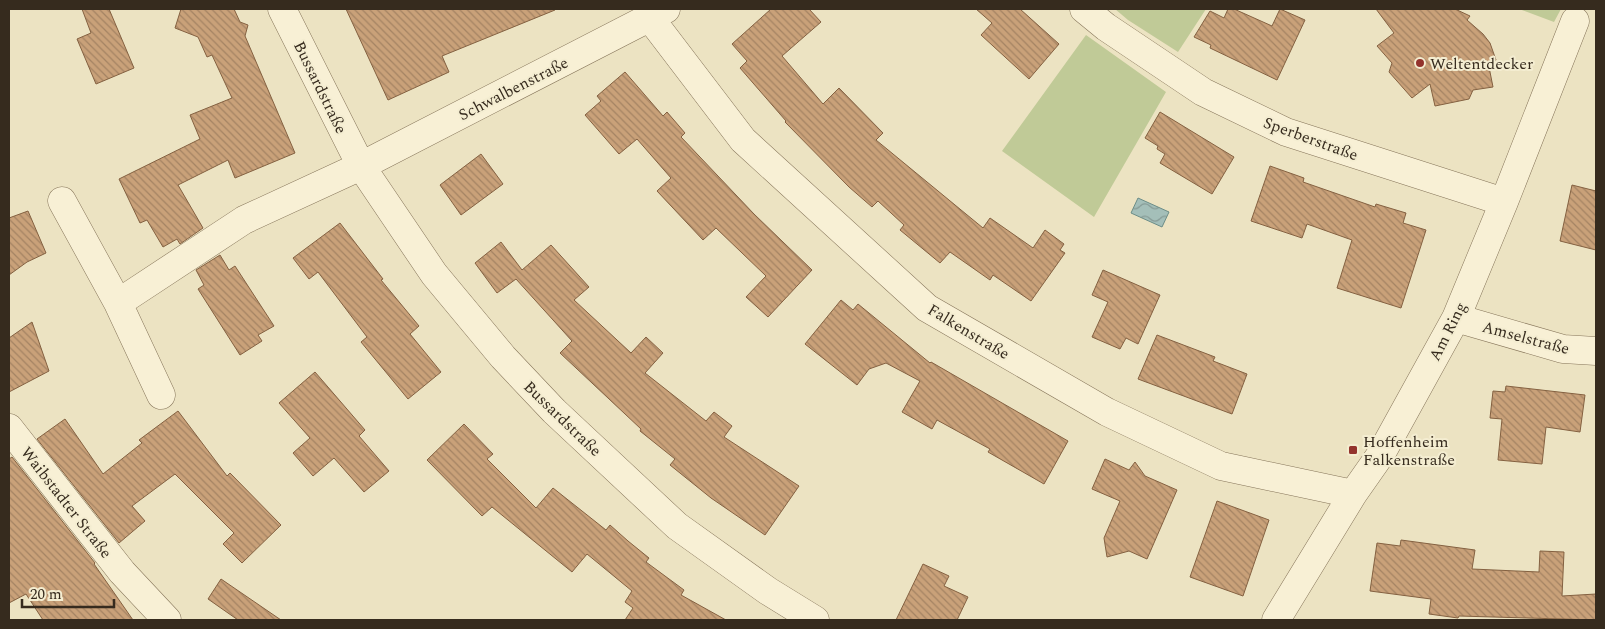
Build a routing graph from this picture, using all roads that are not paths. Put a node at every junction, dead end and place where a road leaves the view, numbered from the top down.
1 (282, 9) edge
2 (1084, 9) edge
3 (658, 13) edge
4 (1575, 20) dead end
5 (361, 166) junction
6 (62, 201) dead end
7 (1504, 202) junction
8 (118, 303) junction
9 (1456, 318) junction
10 (1596, 351) edge
11 (161, 395) dead end
12 (9, 428) edge
13 (1353, 494) junction
14 (1286, 617) edge
15 (167, 620) edge
16 (815, 620) edge

1 - 5 street, Bussardstraße
2 - 7 street, Sperberstraße
3 - 5 street, Schwalbenstraße
3 - 13 street, Falkenstraße
4 - 7 street, Am Ring
5 - 8 street
5 - 16 street, Bussardstraße
6 - 8 street
7 - 9 street, Am Ring
8 - 11 street
9 - 10 street, Amselstraße
9 - 13 street, Am Ring
12 - 15 street, Waibstadter Straße
13 - 14 street, Am Ring

